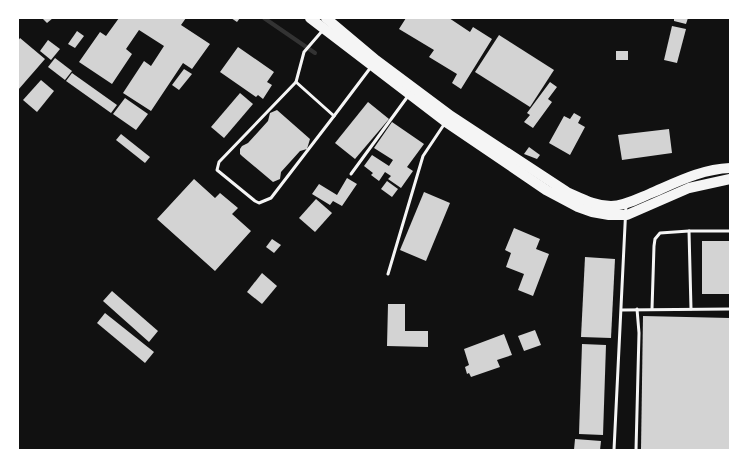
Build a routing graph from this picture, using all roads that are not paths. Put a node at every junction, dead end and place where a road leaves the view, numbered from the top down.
1 (310, 18) edge
2 (327, 22) edge
3 (374, 63) junction
4 (296, 82) junction
5 (411, 91) junction
6 (334, 116) junction
7 (448, 119) junction
8 (730, 168) edge
9 (351, 174) dead end
10 (730, 179) edge
11 (626, 204) junction
12 (627, 214) junction
13 (689, 231) junction
14 (730, 231) edge
15 (388, 274) dead end
16 (638, 309) junction
17 (652, 309) junction
18 (691, 309) junction
19 (730, 309) edge
20 (622, 310) junction
21 (614, 450) edge
22 (636, 450) edge

1 - 2 main road
2 - 3 main road
2 - 4 lane
3 - 5 main road
3 - 6 lane
4 - 6 lane
4 - 6 lane
5 - 7 main road
5 - 9 lane
7 - 11 main road
7 - 12 main road
7 - 15 lane
8 - 11 main road
10 - 12 main road
11 - 12 lane
12 - 20 lane
13 - 14 lane
13 - 17 lane
13 - 18 lane
16 - 17 lane
16 - 20 lane
16 - 22 lane
17 - 18 lane
18 - 19 lane
20 - 21 lane

